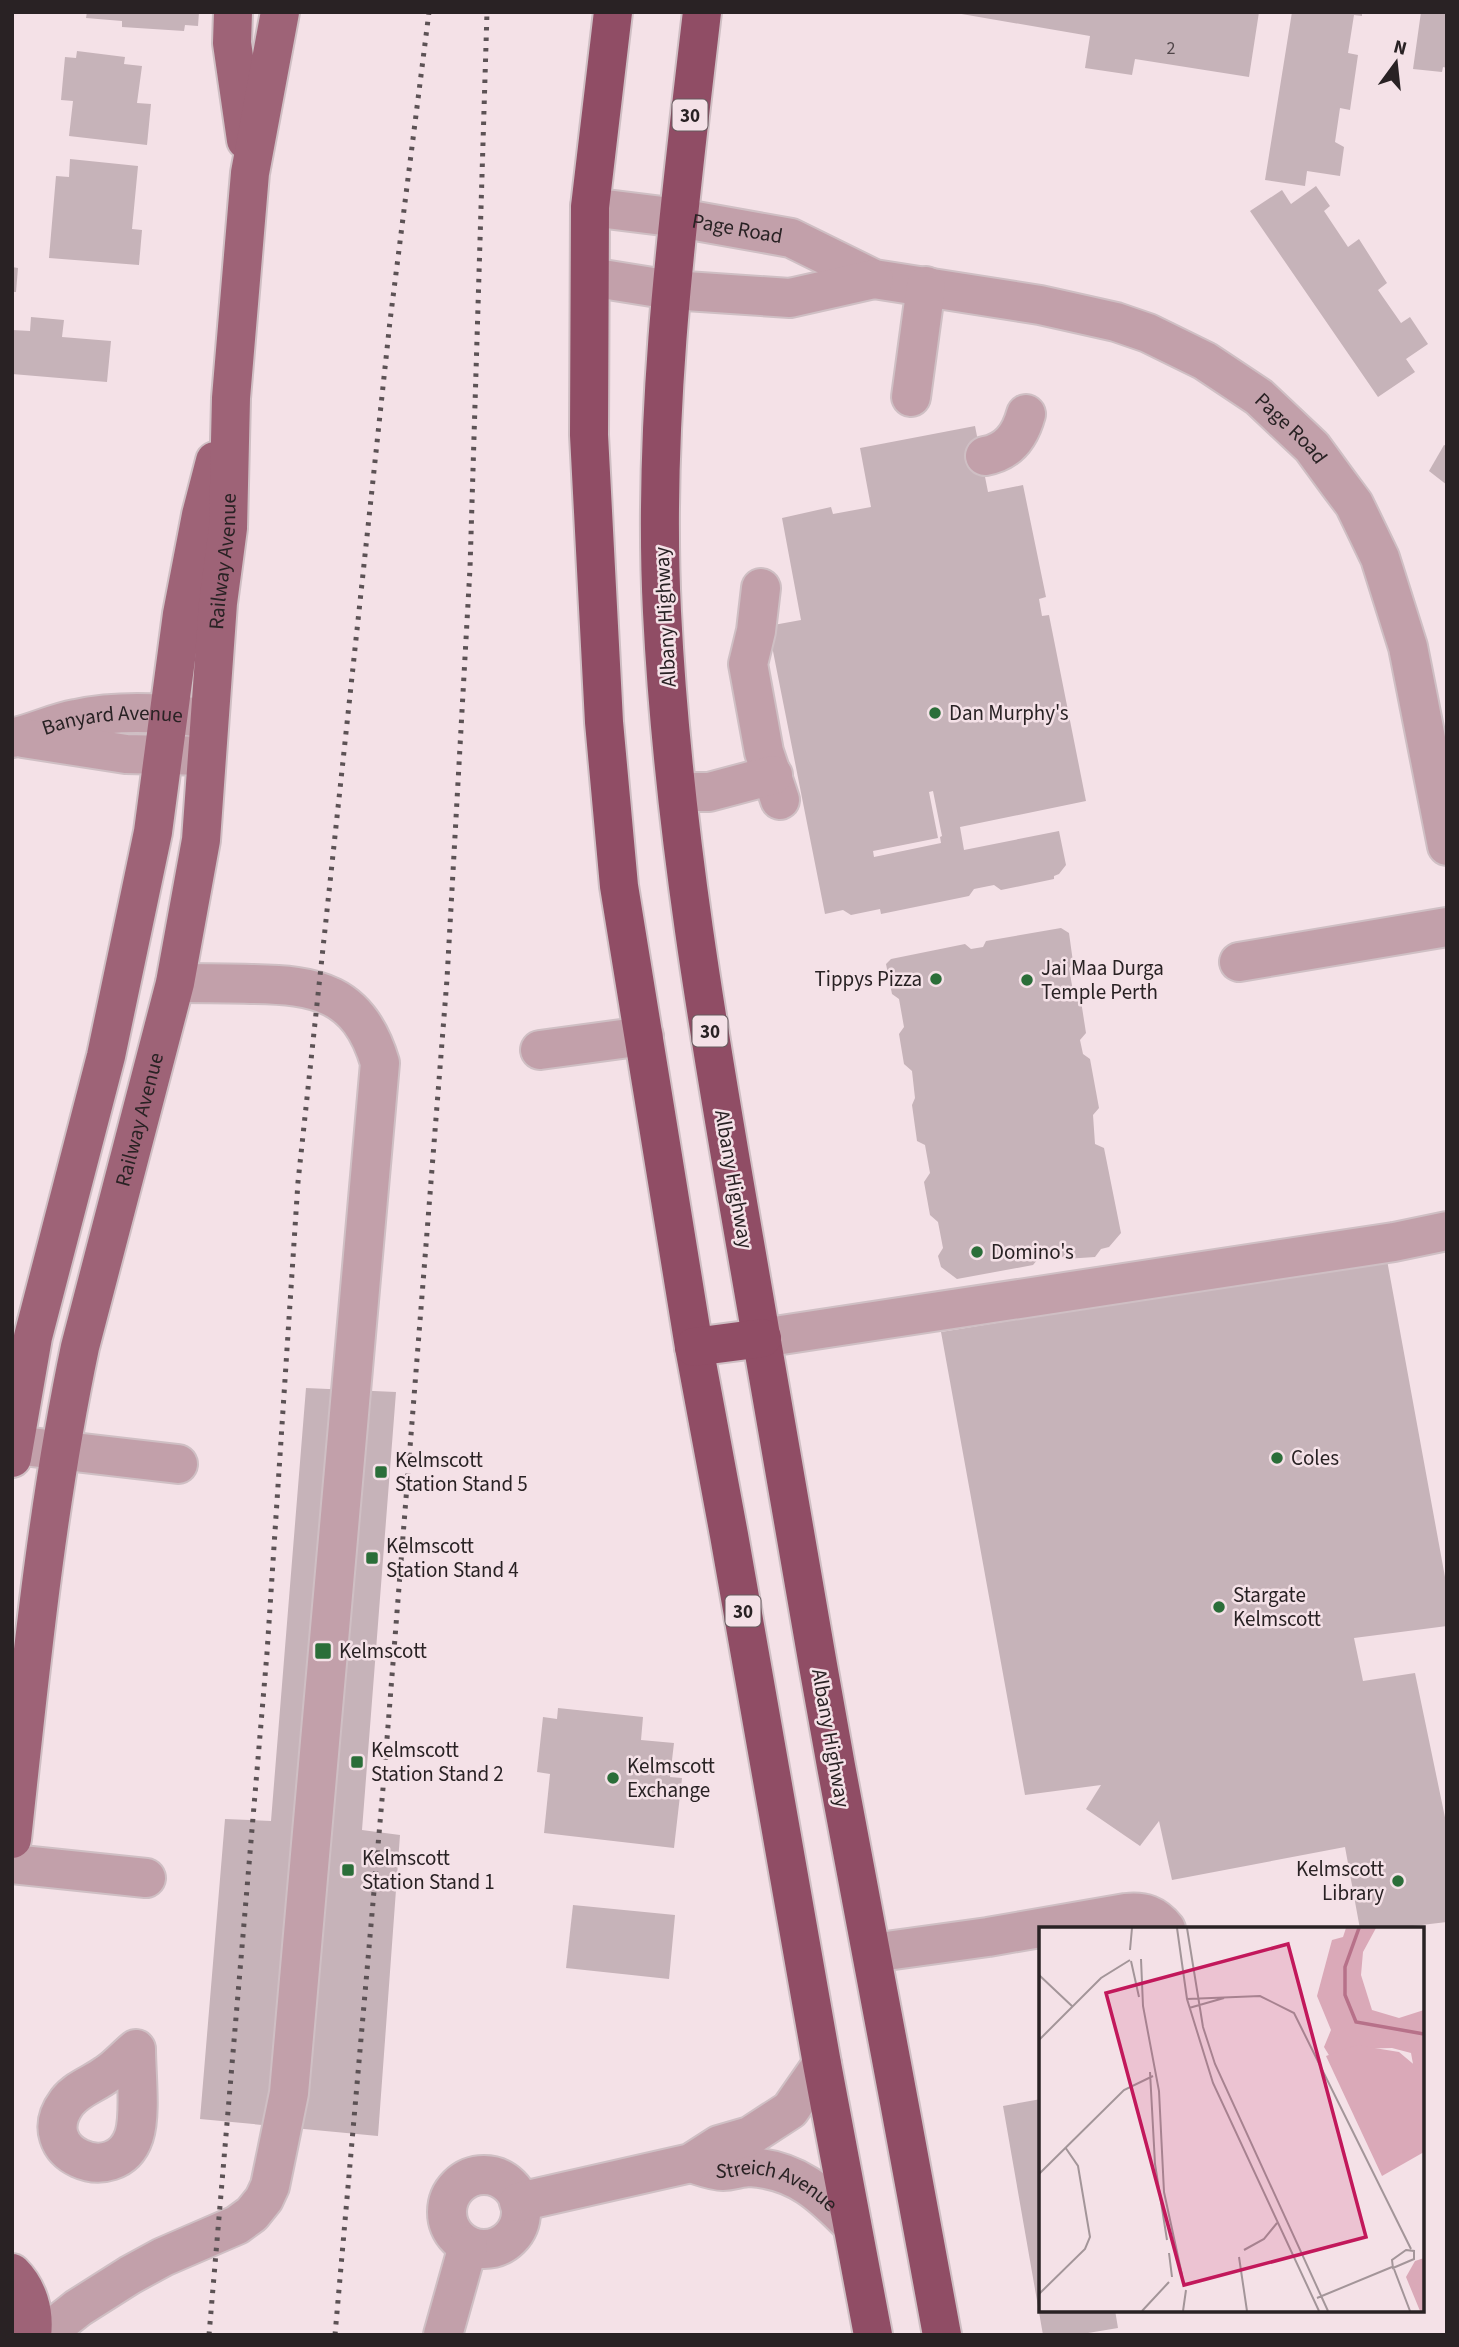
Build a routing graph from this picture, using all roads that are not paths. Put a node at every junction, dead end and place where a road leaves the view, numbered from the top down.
1 (233, 12) edge
2 (280, 12) edge
3 (613, 12) edge
4 (702, 12) edge
5 (250, 173) junction
6 (590, 207) junction
7 (679, 218) junction
8 (590, 277) junction
9 (874, 279) junction
10 (926, 286) junction
11 (671, 290) junction
12 (911, 397) dead end
13 (231, 398) junction
14 (1026, 414) dead end
15 (985, 456) dead end
16 (761, 588) dead end
17 (169, 713) junction
18 (209, 718) junction
19 (15, 737) edge
20 (163, 756) junction
21 (206, 756) junction
22 (677, 792) junction
23 (1447, 846) edge
24 (1447, 926) edge
25 (1239, 961) dead end
26 (175, 983) junction
27 (644, 1036) junction
28 (540, 1051) dead end
29 (75, 1179) junction
30 (1447, 1231) edge
31 (762, 1338) junction
32 (694, 1347) junction
33 (63, 1449) junction
34 (13, 1451) edge
35 (178, 1464) dead end
36 (12, 1839) edge
37 (12, 1864) edge
38 (146, 1878) dead end
39 (1047, 1927) edge
40 (1165, 1927) edge
41 (1039, 1928) edge
42 (872, 1953) junction
43 (822, 2064) junction
44 (691, 2163) junction
45 (519, 2202) junction
46 (852, 2225) junction
47 (468, 2246) junction
48 (12, 2273) edge
49 (32, 2335) edge
50 (44, 2335) edge
51 (443, 2335) edge
52 (873, 2335) edge
53 (942, 2335) edge

1 - 5 main road, Railway Avenue
2 - 5 main road, Railway Avenue
3 - 6 highway, 30
4 - 7 highway, Albany Highway / 30
5 - 13 main road, Railway Avenue
6 - 7 street, Page Road
6 - 8 highway, 30
7 - 9 street, Page Road
7 - 11 highway, Albany Highway / 30
8 - 11 street, Page Road
8 - 27 highway, 30
9 - 10 street, Page Road
9 - 11 street, Page Road
10 - 12 street
10 - 23 street, Page Road
11 - 22 highway, Albany Highway / 30
13 - 17 main road, Railway Avenue
13 - 18 main road, Railway Avenue
14 - 15 street
16 - 22 street
17 - 18 street, Banyard Avenue
17 - 19 street, Banyard Avenue
17 - 20 main road, Railway Avenue
18 - 21 main road, Railway Avenue
19 - 20 street, Banyard Avenue
20 - 21 street, Banyard Avenue
20 - 29 main road, Railway Avenue
21 - 26 main road, Railway Avenue
22 - 31 highway, Albany Highway / 30
24 - 25 street
26 - 29 main road
26 - 33 main road, Railway Avenue
26 - 50 street
27 - 28 street
27 - 32 highway, 30
29 - 34 main road, Railway Avenue
30 - 31 street
31 - 32 highway
31 - 42 highway, Albany Highway / 30
32 - 43 highway, 30
33 - 34 street
33 - 35 street
33 - 36 main road, Railway Avenue
37 - 38 street
39 - 40 street
41 - 42 street
42 - 53 highway, Albany Highway / 30
43 - 44 street, Streich Avenue
43 - 46 highway, 30
44 - 45 street, Streich Avenue
44 - 46 street, Streich Avenue
45 - 47 street
45 - 47 street
46 - 52 highway, 30
47 - 51 street
48 - 49 main road

